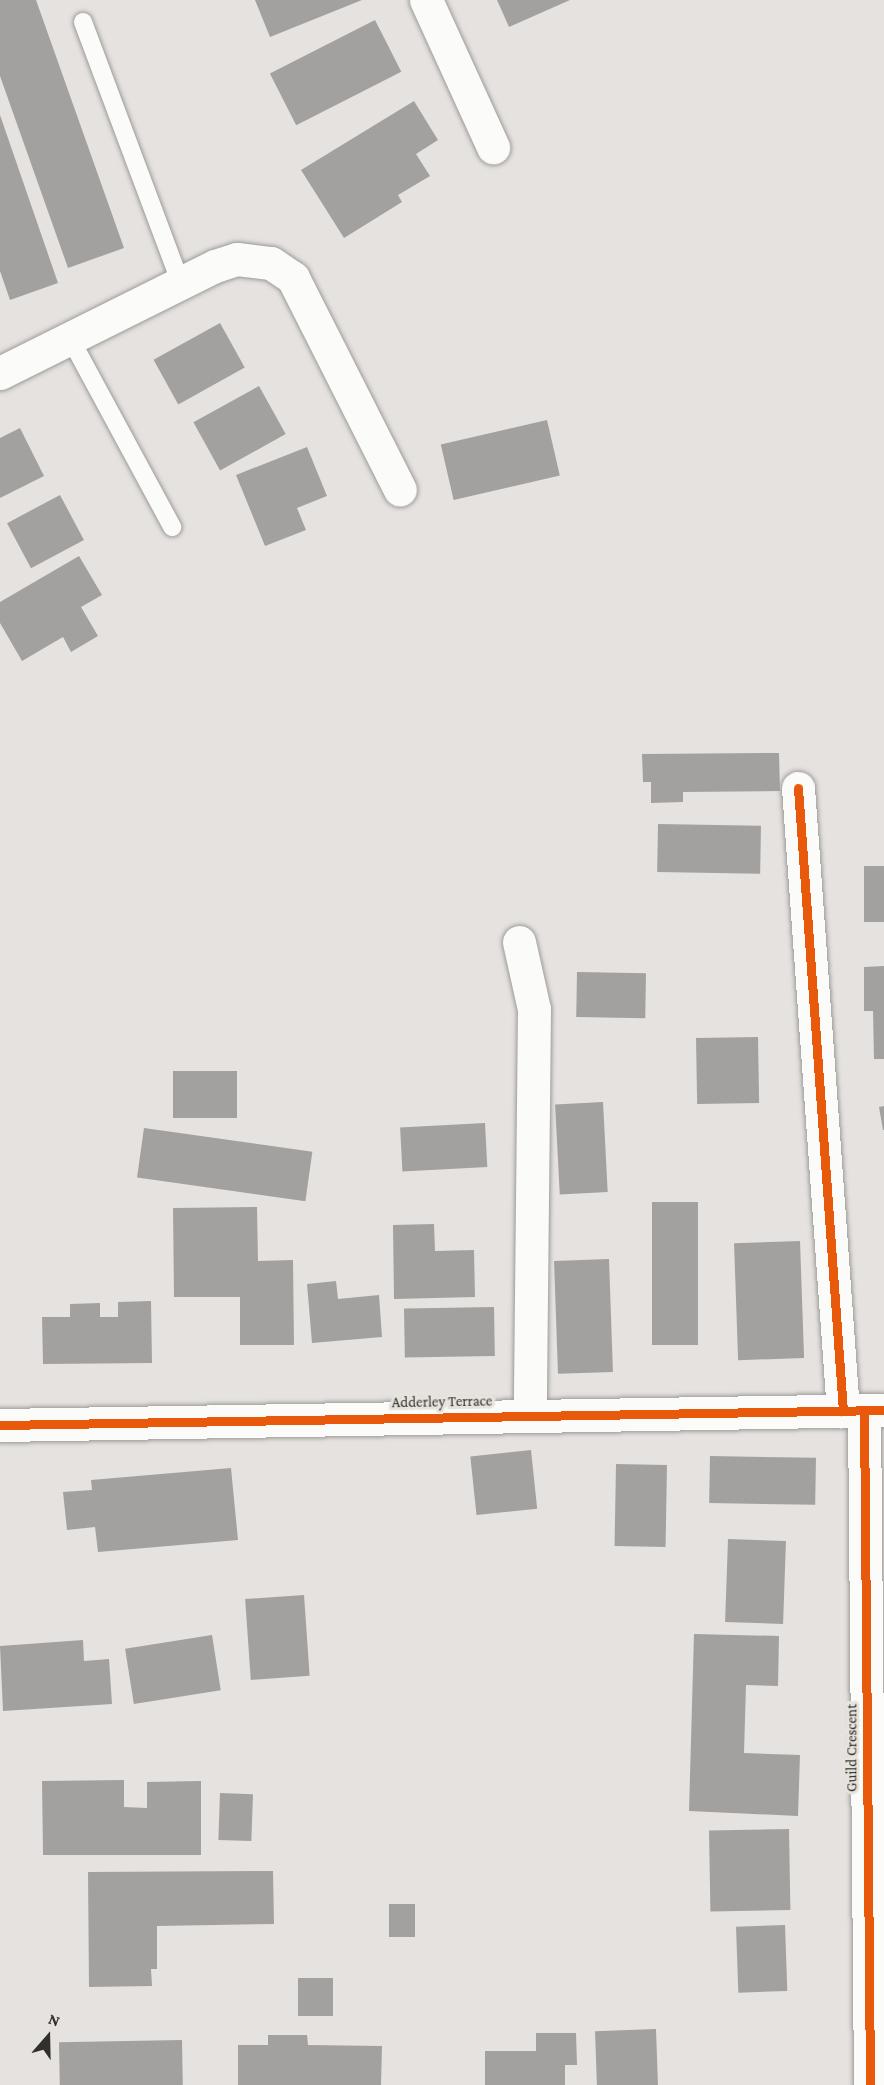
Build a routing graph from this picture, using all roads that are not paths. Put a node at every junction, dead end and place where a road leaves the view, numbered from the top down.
1 (426, 0) edge
2 (83, 22) dead end
3 (493, 147) dead end
4 (180, 281) junction
5 (70, 338) junction
6 (0, 373) edge
7 (400, 490) dead end
8 (172, 527) dead end
9 (798, 788) dead end
10 (519, 942) dead end
11 (864, 1410) edge
12 (530, 1416) junction
13 (0, 1425) edge
14 (870, 2085) edge

1 - 3 street
2 - 4 lane
4 - 5 street
4 - 7 street
5 - 6 street
5 - 8 lane
9 - 11 street, Guild Crescent
10 - 12 street
11 - 12 street, Adderley Terrace
11 - 14 street, Guild Crescent
12 - 13 street, Adderley Terrace

